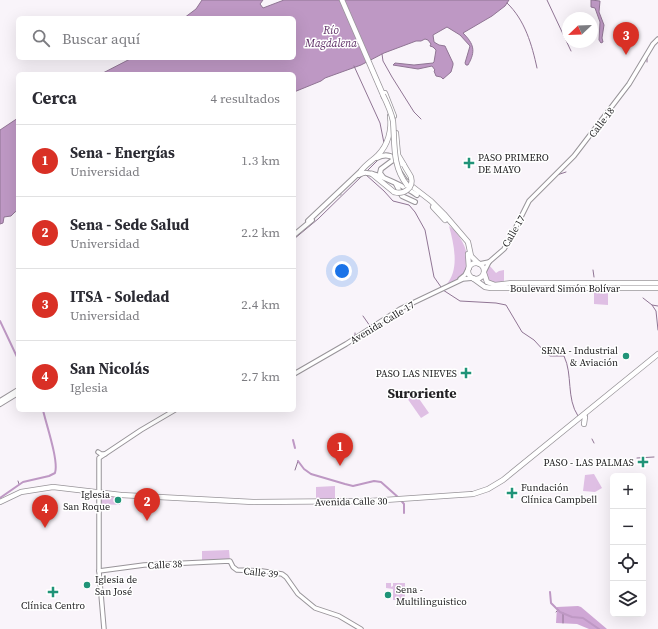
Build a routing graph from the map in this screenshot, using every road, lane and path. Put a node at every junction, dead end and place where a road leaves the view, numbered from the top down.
1 (343, 0) edge
2 (658, 39) edge
3 (383, 95) junction
4 (397, 146) junction
5 (378, 156) junction
6 (398, 161) junction
7 (362, 172) junction
8 (371, 174) junction
9 (387, 180) junction
10 (402, 187) junction
11 (418, 193) junction
12 (533, 197) joint
13 (415, 202) dead end
14 (296, 232) edge
15 (296, 233) edge
16 (489, 262) junction
17 (478, 263) junction
18 (468, 269) junction
19 (484, 272) junction
20 (474, 279) junction
21 (658, 283) edge
22 (618, 285) junction
23 (523, 286) junction
24 (442, 288) junction
25 (658, 288) edge
26 (658, 354) edge
27 (658, 358) edge
28 (296, 372) edge
29 (16, 391) edge
30 (16, 394) edge
31 (1, 399) edge
32 (0, 404) edge
33 (172, 412) edge
34 (169, 413) junction
35 (585, 417) junction
36 (584, 424) dead end
37 (98, 452) dead end
38 (105, 454) junction
39 (99, 459) junction
40 (99, 493) junction
41 (401, 500) junction
42 (0, 503) edge
43 (230, 561) joint
44 (99, 571) junction
45 (104, 629) edge
46 (360, 629) edge

1 - 3 highway
1 - 4 highway, bridge
2 - 12 main road, Calle 18
3 - 5 highway, bridge
3 - 10 highway, bridge
4 - 10 highway, bridge
4 - 10 highway, bridge
5 - 6 main road
5 - 7 highway
6 - 9 main road
6 - 11 main road
7 - 8 main road
7 - 14 main road
7 - 15 main road
8 - 9 main road
8 - 10 highway
9 - 10 main road
10 - 11 highway
10 - 13 main road
11 - 17 highway
11 - 18 highway
12 - 16 main road, Calle 17
16 - 17 main road, Calle 17
16 - 19 main road, Calle 17
17 - 18 highway
17 - 19 highway
18 - 20 highway
18 - 24 main road, Avenida Calle 17
19 - 20 highway
19 - 23 highway, Boulevard Simón Bolívar
20 - 23 highway, Boulevard Simón Bolívar
20 - 24 main road, Avenida Calle 17
21 - 22 highway, Boulevard Simón Bolívar
22 - 23 highway, Boulevard Simón Bolívar
22 - 25 highway, Boulevard Simón Bolívar
24 - 28 main road, Avenida Calle 17
26 - 41 highway, Avenida Calle 30
27 - 35 highway, Avenida Calle 30
29 - 31 main road
30 - 32 main road
33 - 34 main road
34 - 38 main road
34 - 39 main road
35 - 36 highway
35 - 41 highway, Avenida Calle 30
37 - 38 main road
38 - 39 main road
39 - 40 main road
40 - 41 highway, Avenida Calle 30
40 - 42 highway, Avenida Calle 30
40 - 44 main road
43 - 44 main road, Calle 38
43 - 46 main road, Calle 39
44 - 45 main road

